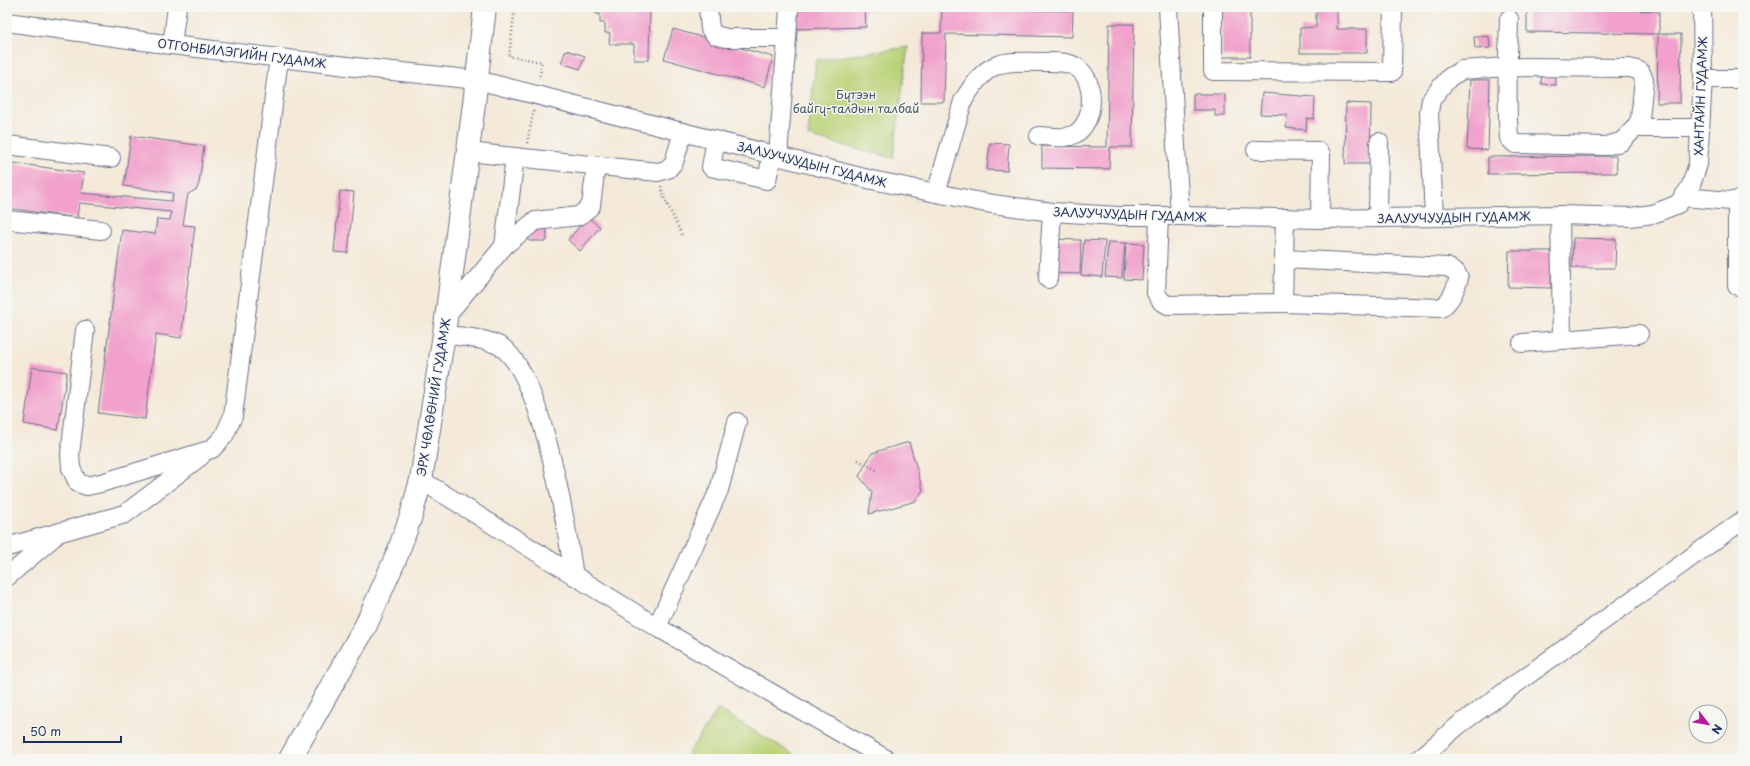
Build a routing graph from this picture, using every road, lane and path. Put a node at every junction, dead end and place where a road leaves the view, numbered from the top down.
1 (177, 7) edge
2 (485, 7) edge
3 (708, 7) edge
4 (1168, 7) edge
5 (1213, 7) edge
6 (1393, 7) edge
7 (1702, 7) edge
8 (790, 8) edge
9 (1508, 19) dead end
10 (7, 22) edge
11 (787, 38) junction
12 (172, 45) junction
13 (279, 58) junction
14 (1508, 67) junction
15 (1703, 79) junction
16 (1743, 79) edge
17 (477, 80) junction
18 (1635, 128) junction
19 (1700, 128) junction
20 (683, 132) junction
21 (1039, 136) dead end
22 (716, 140) junction
23 (1380, 142) dead end
24 (7, 145) edge
25 (1256, 150) dead end
26 (468, 152) junction
27 (775, 155) junction
28 (515, 157) junction
29 (111, 158) dead end
30 (596, 165) junction
31 (936, 193) junction
32 (664, 197) dead end
33 (1680, 201) junction
34 (1740, 201) edge
35 (1052, 212) junction
36 (1560, 215) junction
37 (1159, 216) junction
38 (1180, 216) junction
39 (1434, 217) junction
40 (1285, 218) junction
41 (1378, 218) junction
42 (1320, 219) junction
43 (7, 220) edge
44 (101, 230) dead end
45 (682, 235) dead end
46 (504, 246) junction
47 (1284, 259) junction
48 (1048, 279) dead end
49 (1737, 286) dead end
50 (1283, 303) junction
51 (445, 325) junction
52 (85, 330) dead end
53 (1639, 334) dead end
54 (1562, 340) junction
55 (1522, 343) dead end
56 (737, 422) dead end
57 (212, 449) junction
58 (858, 460) dead end
59 (878, 471) dead end
60 (421, 480) junction
61 (1743, 520) edge
62 (60, 532) junction
63 (7, 548) edge
64 (574, 576) junction
65 (7, 577) edge
66 (657, 627) junction
67 (290, 759) edge
68 (886, 759) edge
69 (1419, 759) edge

1 - 12 street
2 - 17 main road, ЭРХ ЧӨЛӨӨНИЙ ГУДАМЖ
3 - 11 street
4 - 38 street
5 - 6 street
7 - 15 street, ХАНТАЙН ГУДАМЖ
8 - 11 street
9 - 14 street
10 - 12 street, ОТГОНБИЛЭГИЙН ГУДАМЖ
11 - 27 street
12 - 13 street, ОТГОНБИЛЭГИЙН ГУДАМЖ
13 - 17 street, ОТГОНБИЛЭГИЙН ГУДАМЖ
13 - 57 street
14 - 18 street
14 - 18 street
14 - 39 street
15 - 16 street
15 - 19 street, ХАНТАЙН ГУДАМЖ
17 - 20 street, ЗАЛУУЧУУДЫН ГУДАМЖ
17 - 26 main road, ЭРХ ЧӨЛӨӨНИЙ ГУДАМЖ
18 - 19 street
19 - 33 street, ХАНТАЙН ГУДАМЖ
20 - 22 street, ЗАЛУУЧУУДЫН ГУДАМЖ
20 - 30 street
21 - 31 street
22 - 27 street, ЗАЛУУЧУУДЫН ГУДАМЖ
22 - 27 street
23 - 41 street
24 - 29 street
25 - 42 street
26 - 28 street
26 - 51 main road, ЭРХ ЧӨЛӨӨНИЙ ГУДАМЖ
27 - 31 street, ЗАЛУУЧУУДЫН ГУДАМЖ
28 - 30 street
28 - 46 street
30 - 46 street
31 - 35 street, ЗАЛУУЧУУДЫН ГУДАМЖ
32 - 45 path
33 - 34 street
33 - 36 street, ЗАЛУУЧУУДЫН ГУДАМЖ
34 - 49 street
35 - 37 street, ЗАЛУУЧУУДЫН ГУДАМЖ
35 - 48 street
36 - 39 street, ЗАЛУУЧУУДЫН ГУДАМЖ
36 - 54 street
37 - 38 street, ЗАЛУУЧУУДЫН ГУДАМЖ
37 - 50 street
38 - 40 street, ЗАЛУУЧУУДЫН ГУДАМЖ
39 - 41 street, ЗАЛУУЧУУДЫН ГУДАМЖ
40 - 42 street, ЗАЛУУЧУУДЫН ГУДАМЖ
40 - 47 street
41 - 42 street, ЗАЛУУЧУУДЫН ГУДАМЖ
43 - 44 street
46 - 51 street
47 - 50 street
47 - 50 street
51 - 60 main road, ЭРХ ЧӨЛӨӨНИЙ ГУДАМЖ
51 - 64 street
52 - 57 street
53 - 54 street
54 - 55 street
56 - 66 street
57 - 62 street
58 - 59 path
60 - 64 street
60 - 67 main road, ЭРХ ЧӨЛӨӨНИЙ ГУДАМЖ
61 - 69 street
62 - 63 street
62 - 65 street
64 - 66 street
66 - 68 street

